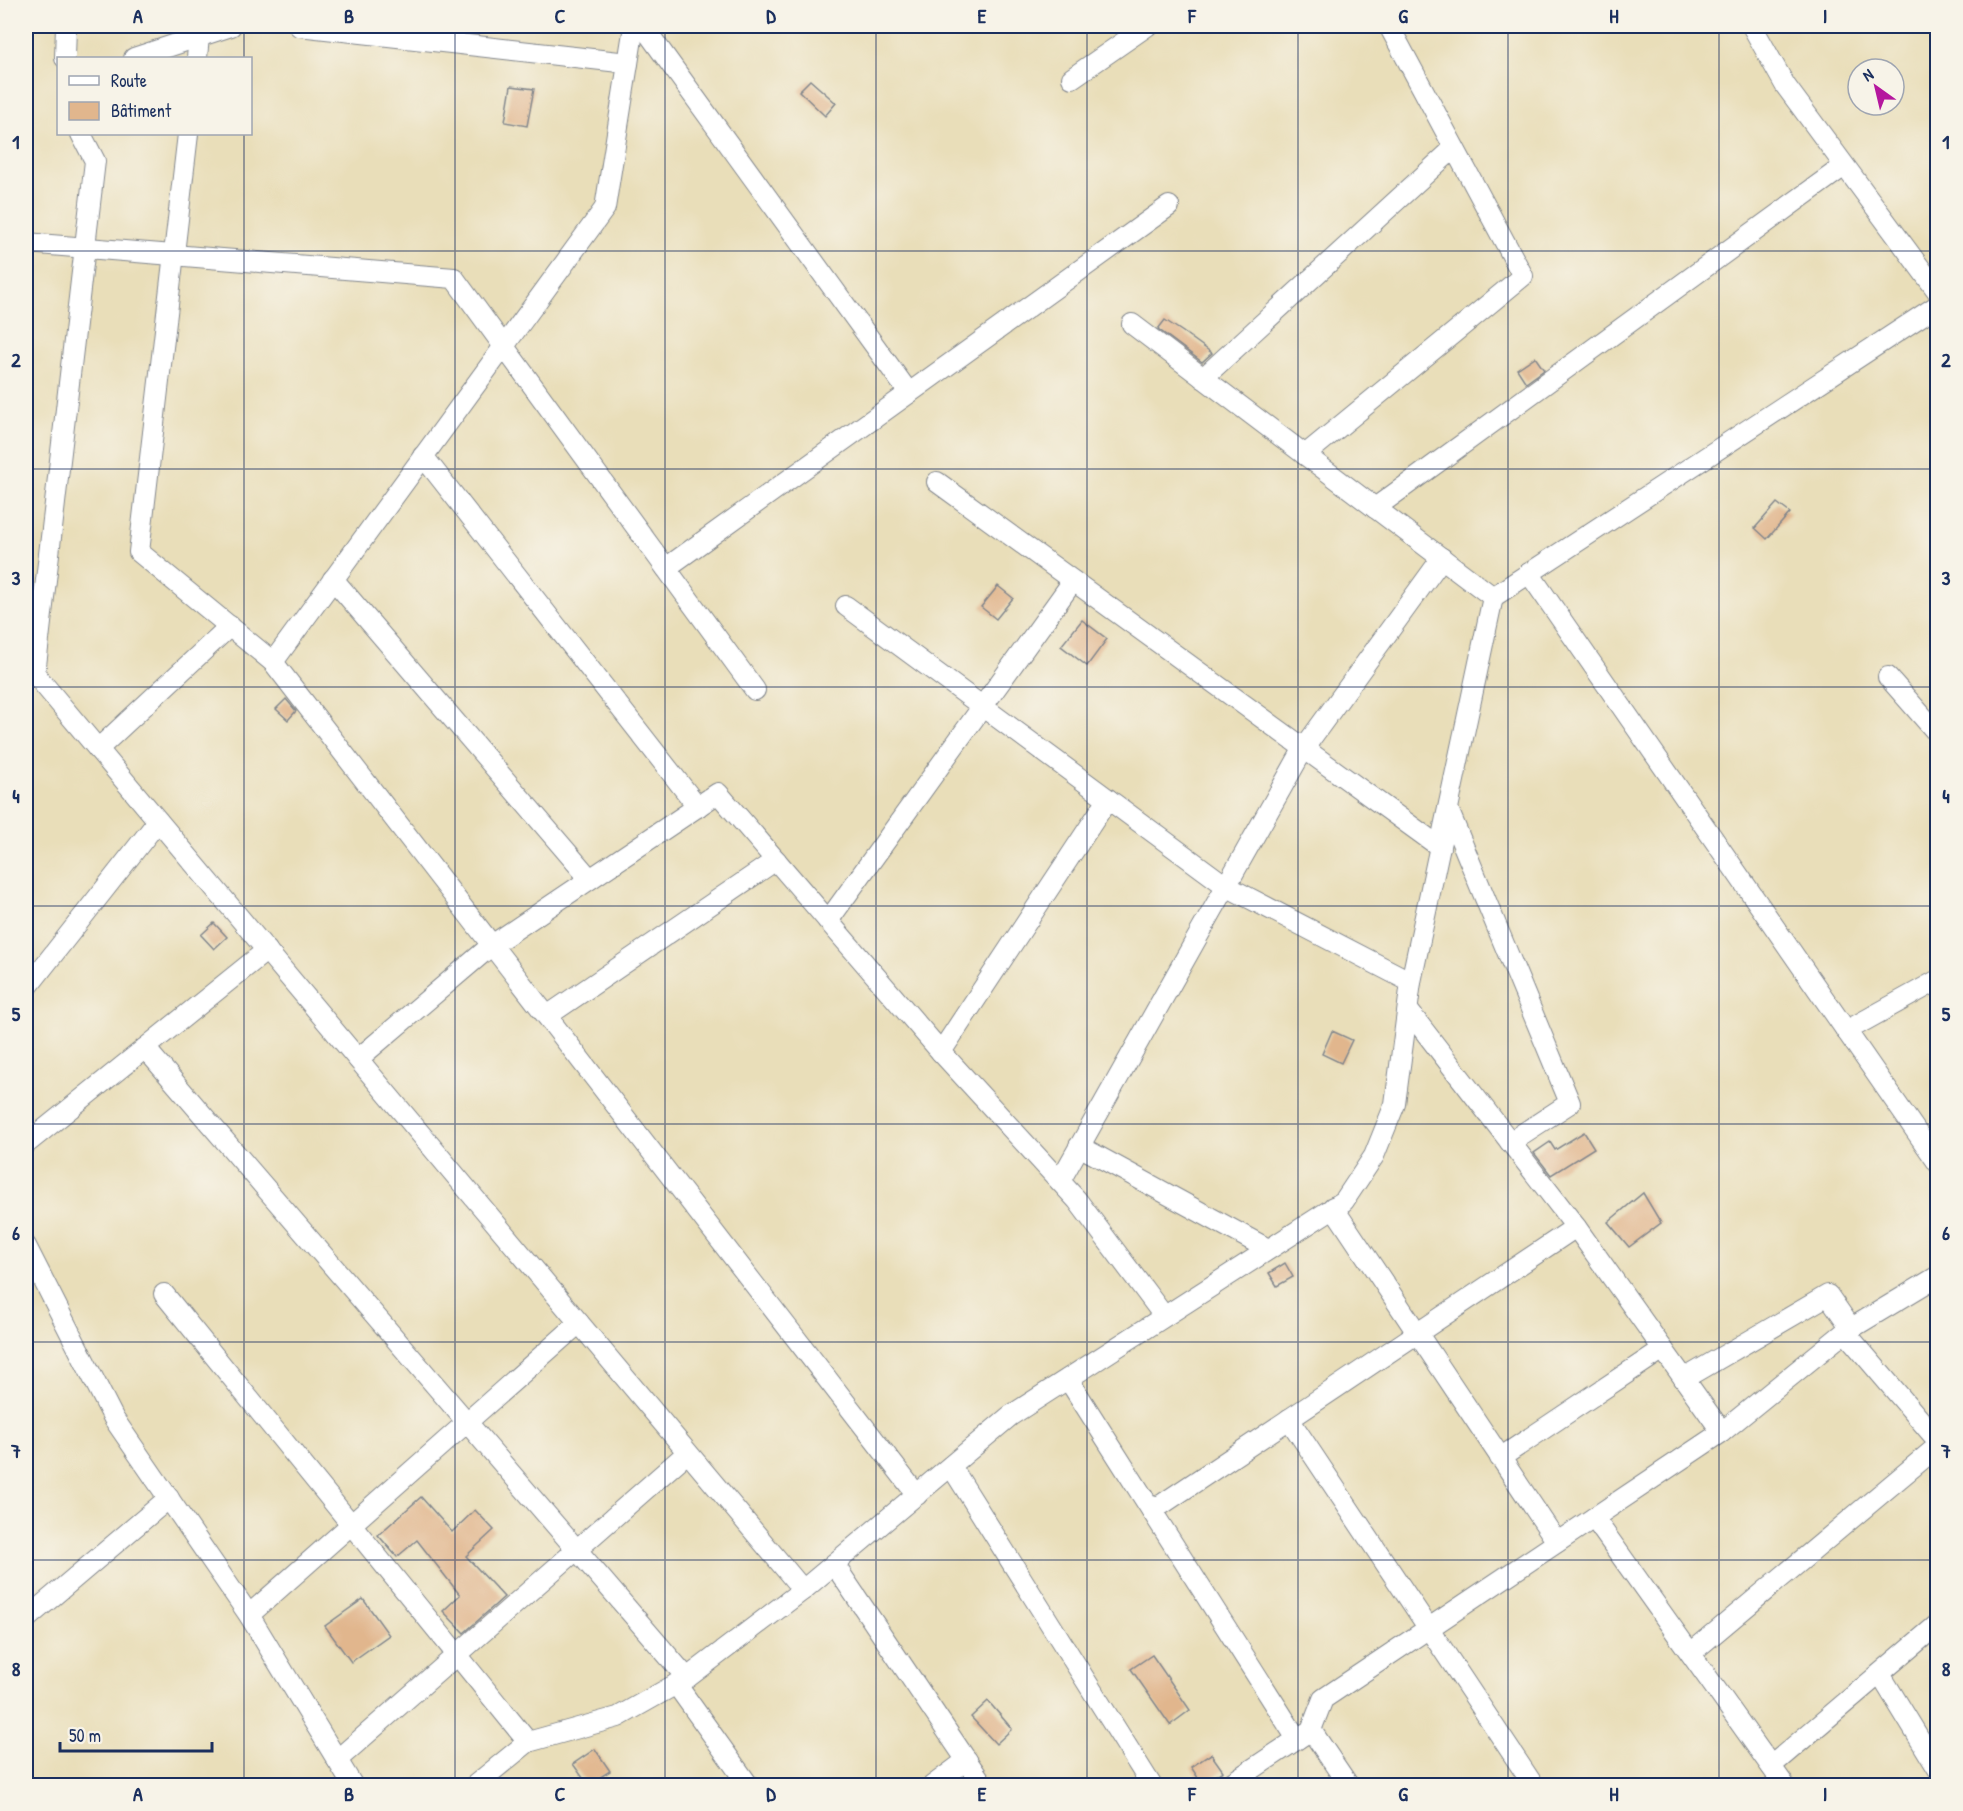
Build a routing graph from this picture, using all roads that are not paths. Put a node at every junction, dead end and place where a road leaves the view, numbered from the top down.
1 (66, 26) edge
2 (231, 26) edge
3 (299, 26) edge
4 (634, 26) edge
5 (643, 26) edge
6 (1147, 26) edge
7 (1389, 26) edge
8 (1752, 26) edge
9 (199, 36) junction
10 (65, 57) edge
11 (137, 57) edge
12 (197, 57) edge
13 (628, 63) junction
14 (1072, 78) dead end
15 (82, 135) edge
16 (188, 135) edge
17 (1454, 148) junction
18 (1844, 166) junction
19 (1169, 206) dead end
20 (26, 243) edge
21 (85, 248) junction
22 (174, 256) junction
23 (1938, 292) edge
24 (1938, 304) edge
25 (1132, 324) dead end
26 (504, 346) junction
27 (1203, 378) junction
28 (909, 393) junction
29 (1305, 455) junction
30 (423, 456) junction
31 (937, 482) dead end
32 (1375, 508) junction
33 (1442, 558) junction
34 (666, 568) junction
35 (1529, 573) junction
36 (333, 579) junction
37 (1073, 581) junction
38 (1493, 597) junction
39 (846, 606) dead end
40 (230, 626) junction
41 (273, 662) junction
42 (30, 671) edge
43 (1888, 677) dead end
44 (755, 690) dead end
45 (983, 706) junction
46 (1938, 734) edge
47 (1304, 748) junction
48 (98, 749) junction
49 (1108, 799) junction
50 (698, 807) junction
51 (1448, 809) junction
52 (158, 821) junction
53 (1440, 847) junction
54 (776, 860) junction
55 (590, 879) junction
56 (1226, 886) junction
57 (828, 921) junction
58 (492, 945) junction
59 (267, 950) junction
60 (1938, 980) edge
61 (1411, 982) junction
62 (26, 989) edge
63 (1407, 1010) junction
64 (547, 1016) junction
65 (1846, 1031) junction
66 (145, 1048) junction
67 (941, 1052) junction
68 (358, 1059) junction
69 (1510, 1142) junction
70 (26, 1144) edge
71 (1079, 1146) junction
72 (1938, 1163) edge
73 (1060, 1181) junction
74 (1333, 1208) junction
75 (1576, 1227) junction
76 (26, 1246) edge
77 (1268, 1249) junction
78 (1936, 1280) edge
79 (164, 1294) dead end
80 (1164, 1317) junction
81 (579, 1323) junction
82 (1848, 1330) junction
83 (1417, 1334) junction
84 (1663, 1349) junction
85 (1068, 1379) junction
86 (1684, 1379) junction
87 (1289, 1419) junction
88 (466, 1422) junction
89 (1722, 1432) junction
90 (1938, 1441) edge
91 (1938, 1446) edge
92 (687, 1453) junction
93 (1500, 1458) junction
94 (951, 1466) junction
95 (916, 1495) junction
96 (169, 1498) junction
97 (1152, 1511) junction
98 (1594, 1518) junction
99 (351, 1524) junction
100 (1557, 1542) junction
101 (576, 1550) junction
102 (834, 1564) junction
103 (803, 1590) junction
104 (249, 1615) junction
105 (26, 1619) edge
106 (1938, 1624) edge
107 (1429, 1628) junction
108 (1691, 1653) junction
109 (457, 1654) junction
110 (1880, 1674) junction
111 (681, 1681) junction
112 (1304, 1735) junction
113 (528, 1742) junction
114 (337, 1760) junction
115 (967, 1760) junction
116 (1771, 1766) junction
117 (1938, 1769) edge
118 (353, 1785) edge
119 (474, 1785) edge
120 (749, 1785) edge
121 (932, 1785) edge
122 (984, 1785) edge
123 (1152, 1785) edge
124 (1227, 1785) edge
125 (1348, 1785) edge
126 (1534, 1785) edge
127 (1785, 1785) edge

1 - 10 street
2 - 9 street
3 - 13 street
4 - 13 street
5 - 28 street
6 - 14 street
7 - 17 street
8 - 18 street
9 - 11 street
9 - 12 street
13 - 26 street
15 - 21 street
16 - 22 street
17 - 27 street
17 - 29 street
18 - 23 street
18 - 32 street
19 - 28 street
20 - 21 street
21 - 22 street
21 - 42 street
22 - 26 street
22 - 40 street
24 - 35 street
25 - 27 street
26 - 30 street
26 - 34 street
27 - 29 street
28 - 34 street
29 - 32 street
30 - 36 street
30 - 50 street
31 - 37 street
32 - 33 street
33 - 38 street
33 - 47 street
34 - 44 street
35 - 38 street
35 - 65 street
36 - 41 street
36 - 55 street
37 - 45 street
37 - 47 street
38 - 51 street
39 - 45 street
40 - 41 street
40 - 48 street
41 - 58 street
42 - 48 street
43 - 46 street
45 - 49 street
45 - 57 street
47 - 53 street
47 - 56 street
48 - 52 street
49 - 56 street
49 - 67 street
50 - 54 street
50 - 55 street
51 - 53 street
51 - 69 street
52 - 59 street
52 - 62 street
53 - 61 street
54 - 57 street
54 - 64 street
55 - 58 street
56 - 61 street
56 - 71 street
57 - 67 street
58 - 64 street
58 - 68 street
59 - 66 street
59 - 68 street
60 - 65 street
61 - 63 street
63 - 69 street
63 - 74 street
64 - 95 street
65 - 72 street
66 - 70 street
66 - 88 street
67 - 73 street
68 - 81 street
69 - 75 street
71 - 73 street
71 - 77 street
73 - 80 street
74 - 77 street
74 - 83 street
75 - 83 street
75 - 84 street
76 - 96 street
77 - 80 street
78 - 82 street
79 - 99 street
80 - 85 street
81 - 88 street
81 - 92 street
82 - 86 street
82 - 89 street
82 - 90 street
83 - 87 street
83 - 93 street
84 - 86 street
84 - 93 street
85 - 94 street
85 - 97 street
86 - 89 street
87 - 97 street
87 - 107 street
88 - 99 street
88 - 101 street
89 - 98 street
91 - 108 street
92 - 101 street
92 - 103 street
93 - 100 street
94 - 95 street
94 - 123 street
95 - 102 street
96 - 104 street
96 - 105 street
97 - 112 street
98 - 100 street
98 - 108 street
99 - 104 street
99 - 109 street
100 - 107 street
101 - 109 street
101 - 111 street
102 - 103 street
102 - 115 street
103 - 111 street
104 - 114 street
106 - 110 street
107 - 112 street
107 - 126 street
108 - 116 street
109 - 113 street
109 - 114 street
110 - 116 street
110 - 117 street
111 - 113 street
111 - 120 street
112 - 124 street
112 - 125 street
113 - 119 street
114 - 118 street
115 - 121 street
115 - 122 street
116 - 127 street

